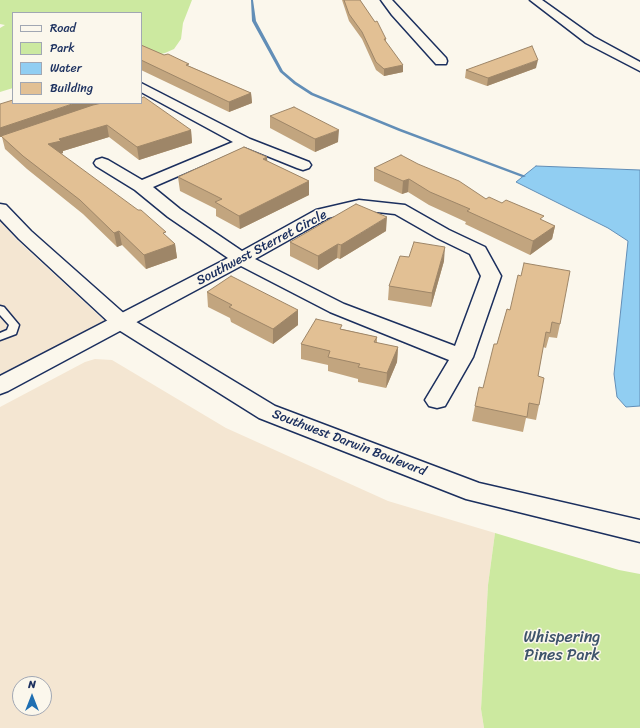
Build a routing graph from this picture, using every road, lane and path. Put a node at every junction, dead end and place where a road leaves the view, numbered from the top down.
1 (386, 0) edge
2 (535, 0) edge
3 (441, 61) dead end
4 (640, 67) edge
5 (142, 88) edge
6 (156, 96) junction
7 (142, 100) edge
8 (245, 142) junction
9 (102, 163) dead end
10 (303, 165) dead end
11 (141, 186) junction
12 (0, 209) edge
13 (241, 259) junction
14 (0, 309) edge
15 (121, 322) junction
16 (0, 337) edge
17 (462, 356) junction
18 (0, 386) edge
19 (437, 400) dead end
20 (640, 531) edge

1 - 3 street
2 - 4 street
5 - 6 street
6 - 7 street
6 - 8 street
8 - 10 street
8 - 11 street
9 - 11 street
11 - 13 street
12 - 15 street, Southwest Darwin Boulevard
13 - 15 street, Southwest Sterret Circle
13 - 17 street
13 - 17 street, Southwest Sterret Circle
14 - 16 lane
15 - 18 street, Southwest Sterret Circle
15 - 20 street, Southwest Darwin Boulevard
17 - 19 street, Southwest Sterret Circle

